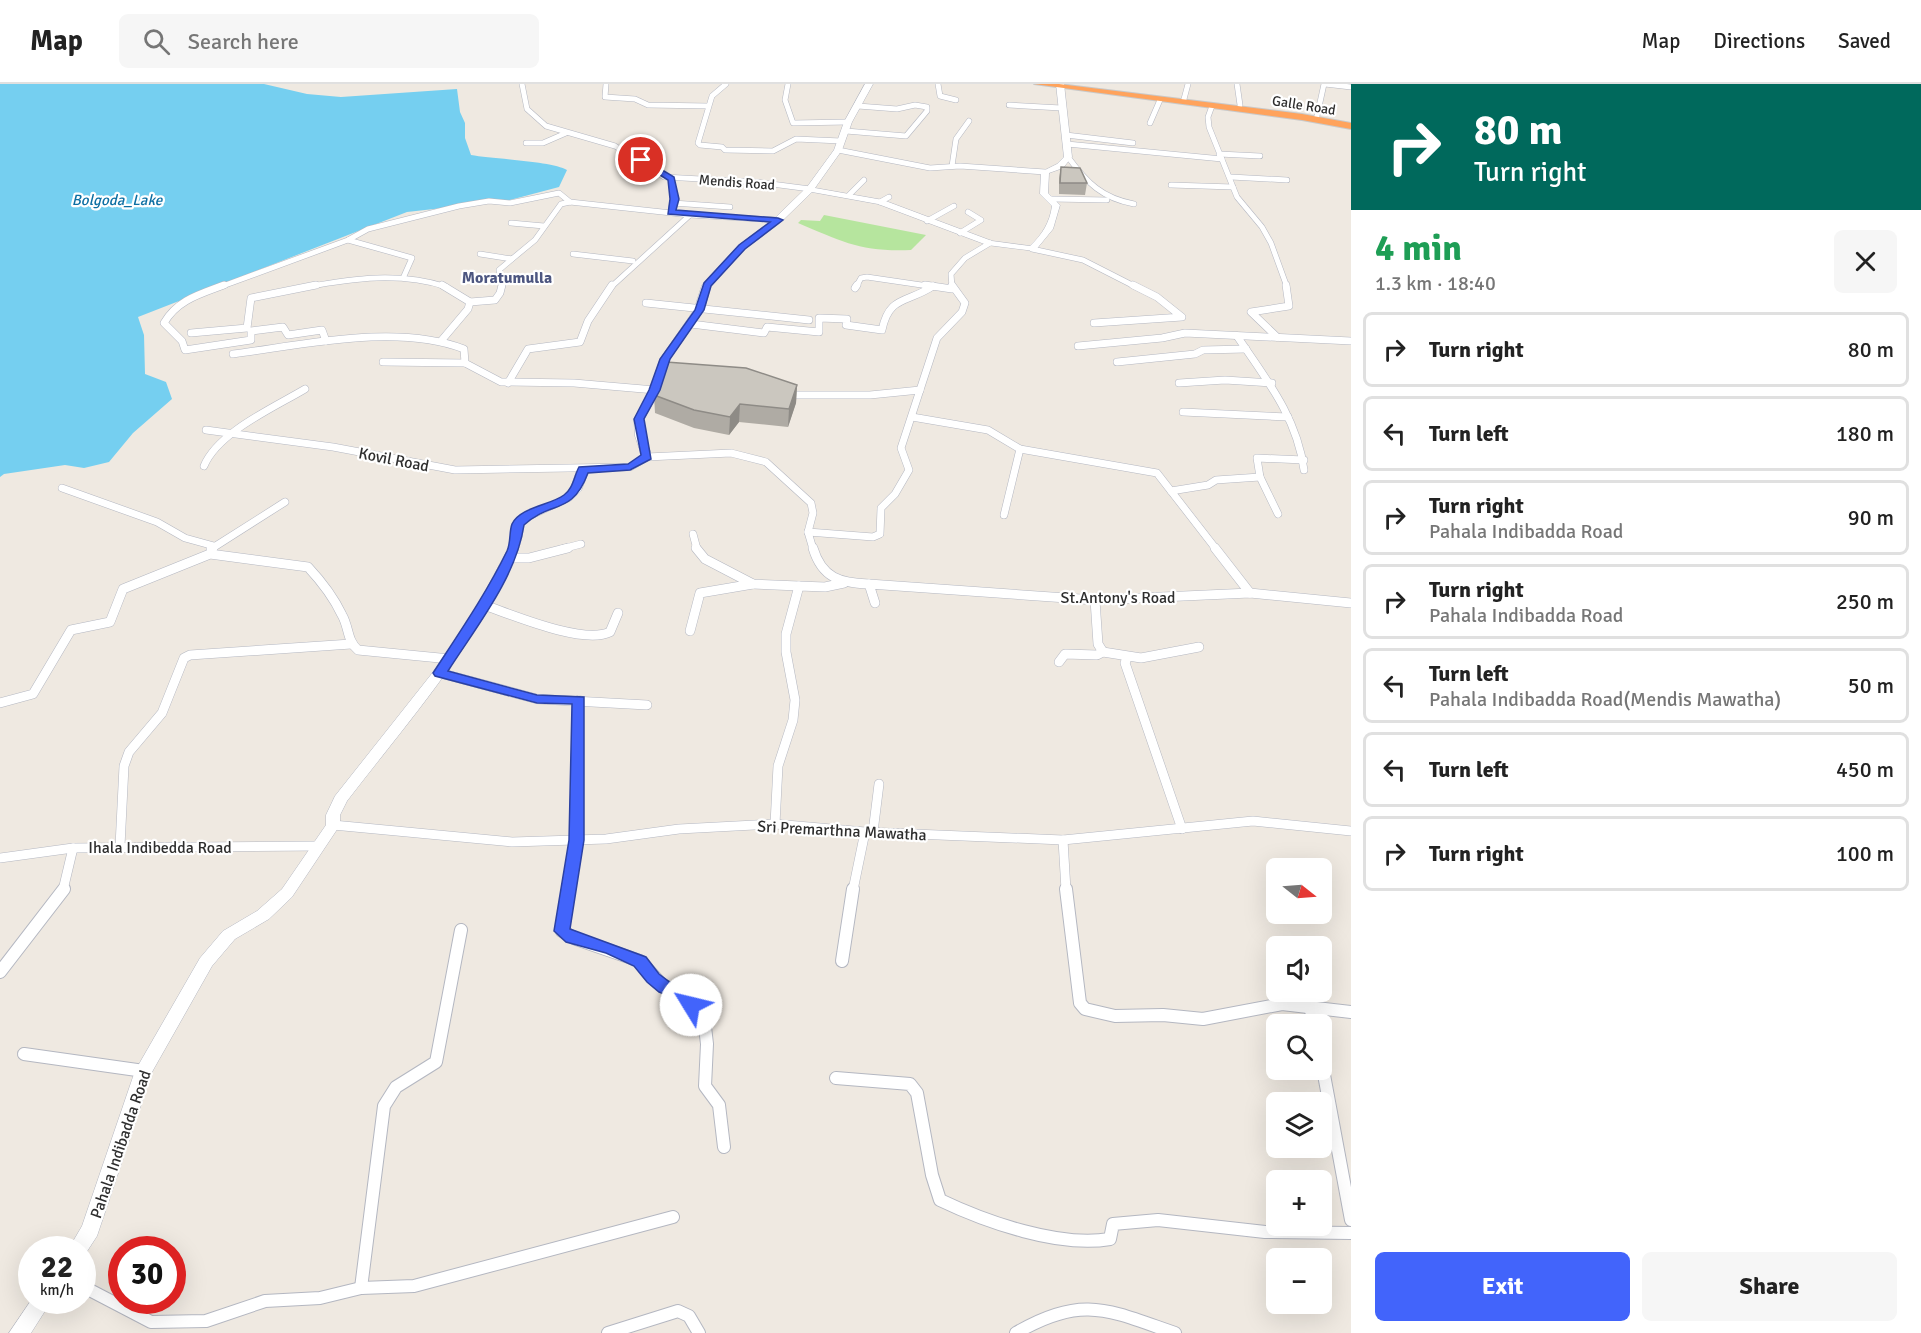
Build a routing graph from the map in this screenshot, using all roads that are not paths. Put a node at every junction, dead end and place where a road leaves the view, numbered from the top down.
1 (522, 84) edge
2 (606, 84) edge
3 (726, 84) edge
4 (788, 84) edge
5 (869, 84) edge
6 (938, 84) edge
7 (1038, 84) edge
8 (1188, 84) edge
9 (1237, 84) edge
10 (1325, 84) edge
11 (1062, 85) edge
12 (1351, 87) edge
13 (1184, 99) junction
14 (956, 100) dead end
15 (1160, 100) junction
16 (1009, 105) dead end
17 (1240, 105) junction
18 (708, 106) junction
19 (858, 106) junction
20 (1212, 106) junction
21 (1061, 108) junction
22 (1317, 116) junction
23 (969, 121) dead end
24 (1150, 123) dead end
25 (1351, 124) edge
26 (847, 127) junction
27 (566, 133) junction
28 (1067, 140) junction
29 (526, 143) dead end
30 (1133, 143) dead end
31 (840, 146) junction
32 (1221, 156) junction
33 (1260, 156) dead end
34 (1068, 157) junction
35 (952, 166) junction
36 (1045, 172) junction
37 (1231, 177) junction
38 (671, 179) junction
39 (864, 180) dead end
40 (1287, 180) dead end
41 (1171, 185) dead end
42 (1233, 187) junction
43 (810, 189) junction
44 (849, 195) junction
45 (889, 197) dead end
46 (1052, 199) junction
47 (1112, 200) junction
48 (570, 202) junction
49 (880, 202) junction
50 (673, 203) junction
51 (1134, 204) dead end
52 (954, 206) dead end
53 (730, 207) dead end
54 (968, 212) dead end
55 (671, 213) junction
56 (690, 215) junction
57 (778, 220) junction
58 (927, 221) junction
59 (511, 224) dead end
60 (544, 226) junction
61 (960, 233) junction
62 (348, 240) junction
63 (990, 243) junction
64 (1032, 249) junction
65 (480, 254) dead end
66 (573, 254) dead end
67 (512, 259) junction
68 (633, 261) junction
69 (404, 276) junction
70 (933, 286) junction
71 (855, 288) dead end
72 (951, 289) junction
73 (470, 302) junction
74 (646, 303) dead end
75 (699, 310) junction
76 (1182, 316) junction
77 (809, 320) dead end
78 (1094, 323) dead end
79 (692, 324) junction
80 (1196, 332) junction
81 (191, 333) dead end
82 (1237, 336) junction
83 (1277, 337) junction
84 (326, 341) junction
85 (441, 341) junction
86 (1351, 341) edge
87 (1078, 346) dead end
88 (1246, 349) junction
89 (233, 354) dead end
90 (383, 362) dead end
91 (1117, 362) dead end
92 (465, 363) junction
93 (661, 373) junction
94 (672, 374) edge
95 (508, 383) junction
96 (1179, 383) dead end
97 (1272, 383) junction
98 (305, 389) dead end
99 (655, 390) junction
100 (774, 390) edge
101 (920, 390) junction
102 (1183, 412) dead end
103 (912, 417) junction
104 (1288, 417) junction
105 (206, 430) dead end
106 (233, 434) junction
107 (1020, 449) junction
108 (647, 457) junction
109 (1304, 460) junction
110 (204, 466) dead end
111 (583, 470) junction
112 (1304, 470) dead end
113 (1260, 477) junction
114 (62, 488) dead end
115 (1171, 491) junction
116 (285, 502) dead end
117 (1278, 514) dead end
118 (1004, 515) dead end
119 (808, 532) junction
120 (693, 534) dead end
121 (581, 544) dead end
122 (212, 550) junction
123 (509, 558) junction
124 (753, 584) junction
125 (844, 584) junction
126 (869, 584) junction
127 (799, 586) junction
128 (1250, 593) junction
129 (1095, 600) junction
130 (875, 603) dead end
131 (1351, 603) edge
132 (484, 605) junction
133 (618, 614) dead end
134 (690, 631) dead end
135 (351, 644) junction
136 (1199, 647) dead end
137 (1103, 652) junction
138 (1127, 658) junction
139 (450, 659) junction
140 (1059, 662) dead end
141 (440, 673) junction
142 (579, 700) junction
143 (0, 703) edge
144 (647, 705) dead end
145 (879, 784) dead end
146 (775, 824) junction
147 (333, 825) junction
148 (1182, 829) junction
149 (1351, 831) edge
150 (869, 832) junction
151 (577, 840) junction
152 (1063, 840) junction
153 (120, 846) junction
154 (320, 846) junction
155 (73, 848) junction
156 (0, 858) edge
157 (461, 930) dead end
158 (842, 961) dead end
159 (0, 972) edge
160 (1310, 1006) junction
161 (1351, 1012) edge
162 (1312, 1014) edge
163 (24, 1054) dead end
164 (144, 1071) junction
165 (837, 1078) dead end
166 (1325, 1080) edge
167 (724, 1147) dead end
168 (674, 1217) dead end
169 (1351, 1220) edge
170 (1351, 1233) edge
171 (86, 1236) edge
172 (361, 1288) junction
173 (96, 1294) edge
174 (32, 1314) edge
175 (19, 1333) edge
176 (608, 1333) edge
177 (699, 1333) edge
178 (1016, 1333) edge
179 (1175, 1333) edge

1 - 27 street, Mendis Road
2 - 18 street
3 - 18 street
4 - 26 street
5 - 19 street
6 - 14 street
7 - 11 highway, Galle Road
8 - 13 street
9 - 17 street
10 - 12 street
10 - 22 street
11 - 13 highway, Galle Road
11 - 15 highway, Galle Road
11 - 21 street
13 - 17 highway, Galle Road
15 - 20 highway, Galle Road
15 - 24 street
16 - 21 street
17 - 22 highway, Galle Road
18 - 31 street
19 - 26 street
19 - 26 street
20 - 25 highway, Galle Road
20 - 32 street
21 - 28 street
22 - 25 highway, Galle Road
23 - 35 street
26 - 31 street
27 - 29 street
27 - 38 street, Mendis Road
28 - 30 street
28 - 32 street
28 - 34 street
31 - 35 street
31 - 43 street
32 - 33 street
32 - 37 street
34 - 36 street
34 - 47 street
35 - 36 street
36 - 46 street
37 - 40 street
37 - 42 street
38 - 43 street, Mendis Road
38 - 50 street
39 - 44 street
41 - 42 street
42 - 83 street
43 - 44 street
43 - 57 street
44 - 49 street
45 - 49 street
46 - 47 street
46 - 64 street
47 - 51 street
48 - 55 street
48 - 60 street
48 - 62 street
49 - 58 street
50 - 53 street
50 - 55 street
52 - 58 street
54 - 61 street
55 - 56 street
56 - 57 street
56 - 68 street
57 - 75 street
58 - 61 street
59 - 60 street
60 - 67 street
61 - 63 street
62 - 69 street
62 - 84 street
63 - 64 street
63 - 72 street
64 - 76 street
65 - 67 street
66 - 68 street
67 - 73 street
68 - 95 street
69 - 73 street
69 - 81 street
70 - 71 street
70 - 72 street
70 - 79 street
72 - 101 street
73 - 85 street
74 - 75 street
75 - 77 street
75 - 79 street
76 - 78 street
76 - 80 street
79 - 93 street
80 - 82 street
80 - 87 street
82 - 83 street
82 - 88 street
83 - 86 street
84 - 85 street
84 - 89 street
85 - 92 street
88 - 91 street
88 - 97 street
90 - 92 street
92 - 95 street
93 - 94 street
93 - 99 street
95 - 99 street
96 - 97 street
97 - 104 street
98 - 106 street
99 - 108 street
100 - 101 street
101 - 103 street
102 - 104 street
103 - 107 street
103 - 119 street
104 - 109 street
105 - 106 street, Kovil Road
106 - 110 street
106 - 111 street, Kovil Road
107 - 115 street
107 - 118 street
108 - 111 street
108 - 119 street
109 - 112 street
109 - 113 street
111 - 123 street, Pahala Indibadda Road
113 - 115 street
113 - 117 street
114 - 122 street
115 - 128 street
116 - 122 street
119 - 125 street
120 - 124 street
121 - 123 street
122 - 135 street
122 - 143 street
123 - 132 street, Pahala Indibadda Road
124 - 127 street
124 - 134 street
125 - 126 street
125 - 127 street
126 - 129 street, St.Antony's Road
126 - 130 street
127 - 146 street
128 - 129 street, St.Antony's Road
128 - 131 street, St.Antony's Road
129 - 137 street
132 - 133 street
132 - 139 street, Pahala Indibadda Road
135 - 139 street
135 - 153 street
136 - 138 street
137 - 138 street
137 - 140 street
138 - 148 street
139 - 141 street, Pahala Indibadda Road
141 - 142 street
141 - 147 street, Pahala Indibadda Road
142 - 144 street
142 - 151 street
145 - 150 street
146 - 150 street, Sri Premarthna Mawatha
146 - 151 street, Sri Premarthna Mawatha
147 - 151 street, Sri Premarthna Mawatha
147 - 154 street, Pahala Indibadda Road
148 - 149 street, Sri Premarthna Mawatha
148 - 152 street, Sri Premarthna Mawatha
150 - 152 street, Sri Premarthna Mawatha
150 - 158 street
151 - 167 street
152 - 160 street
153 - 154 street, Ihala Indibedda Road
153 - 155 street, Ihala Indibedda Road
154 - 164 street, Pahala Indibadda Road
155 - 156 street, Ihala Indibedda Road
155 - 159 street
157 - 172 street
160 - 161 street
160 - 162 street
163 - 164 street
164 - 171 street, Pahala Indibadda Road
165 - 170 street
166 - 169 street
168 - 172 street
172 - 173 street
174 - 175 street
176 - 177 street
178 - 179 street

